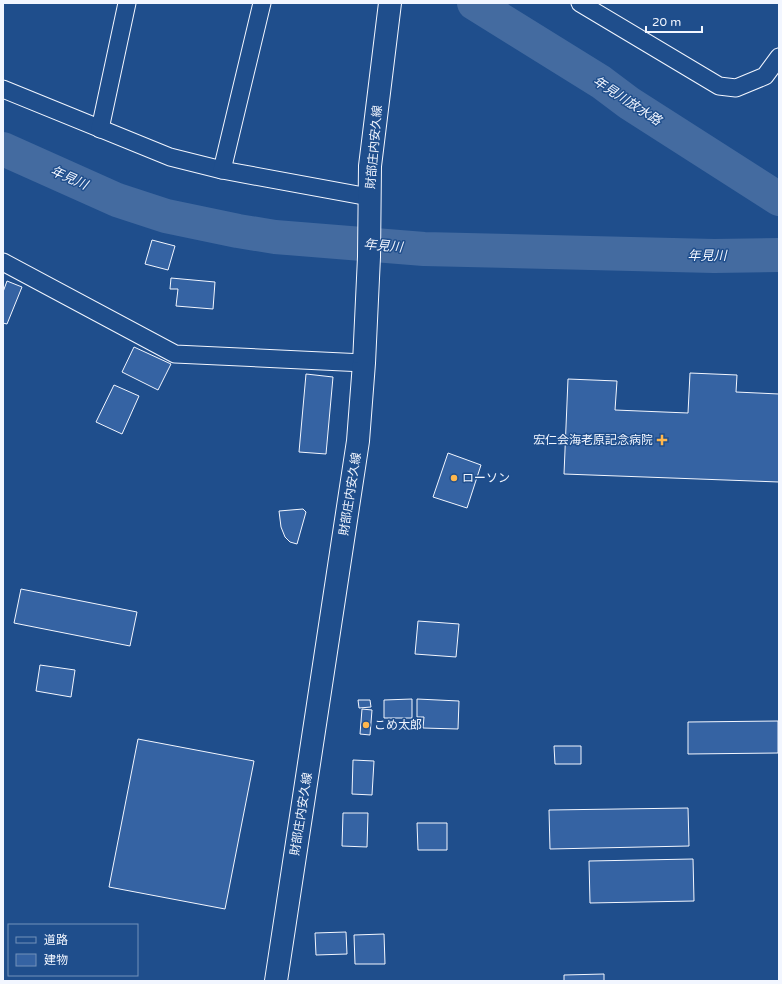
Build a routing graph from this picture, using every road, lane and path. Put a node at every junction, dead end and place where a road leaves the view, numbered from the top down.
1 (126, 3) edge
2 (262, 3) edge
3 (390, 3) edge
4 (580, 3) edge
5 (779, 57) edge
6 (3, 89) edge
7 (100, 129) junction
8 (222, 170) junction
9 (370, 204) junction
10 (3, 262) edge
11 (364, 363) junction
12 (276, 981) edge

1 - 7 street
2 - 8 street
3 - 9 main road, 財部庄内安久線
4 - 5 street
6 - 7 street
7 - 8 street
8 - 9 street
9 - 11 main road, 財部庄内安久線
10 - 11 street
11 - 12 main road, 財部庄内安久線

